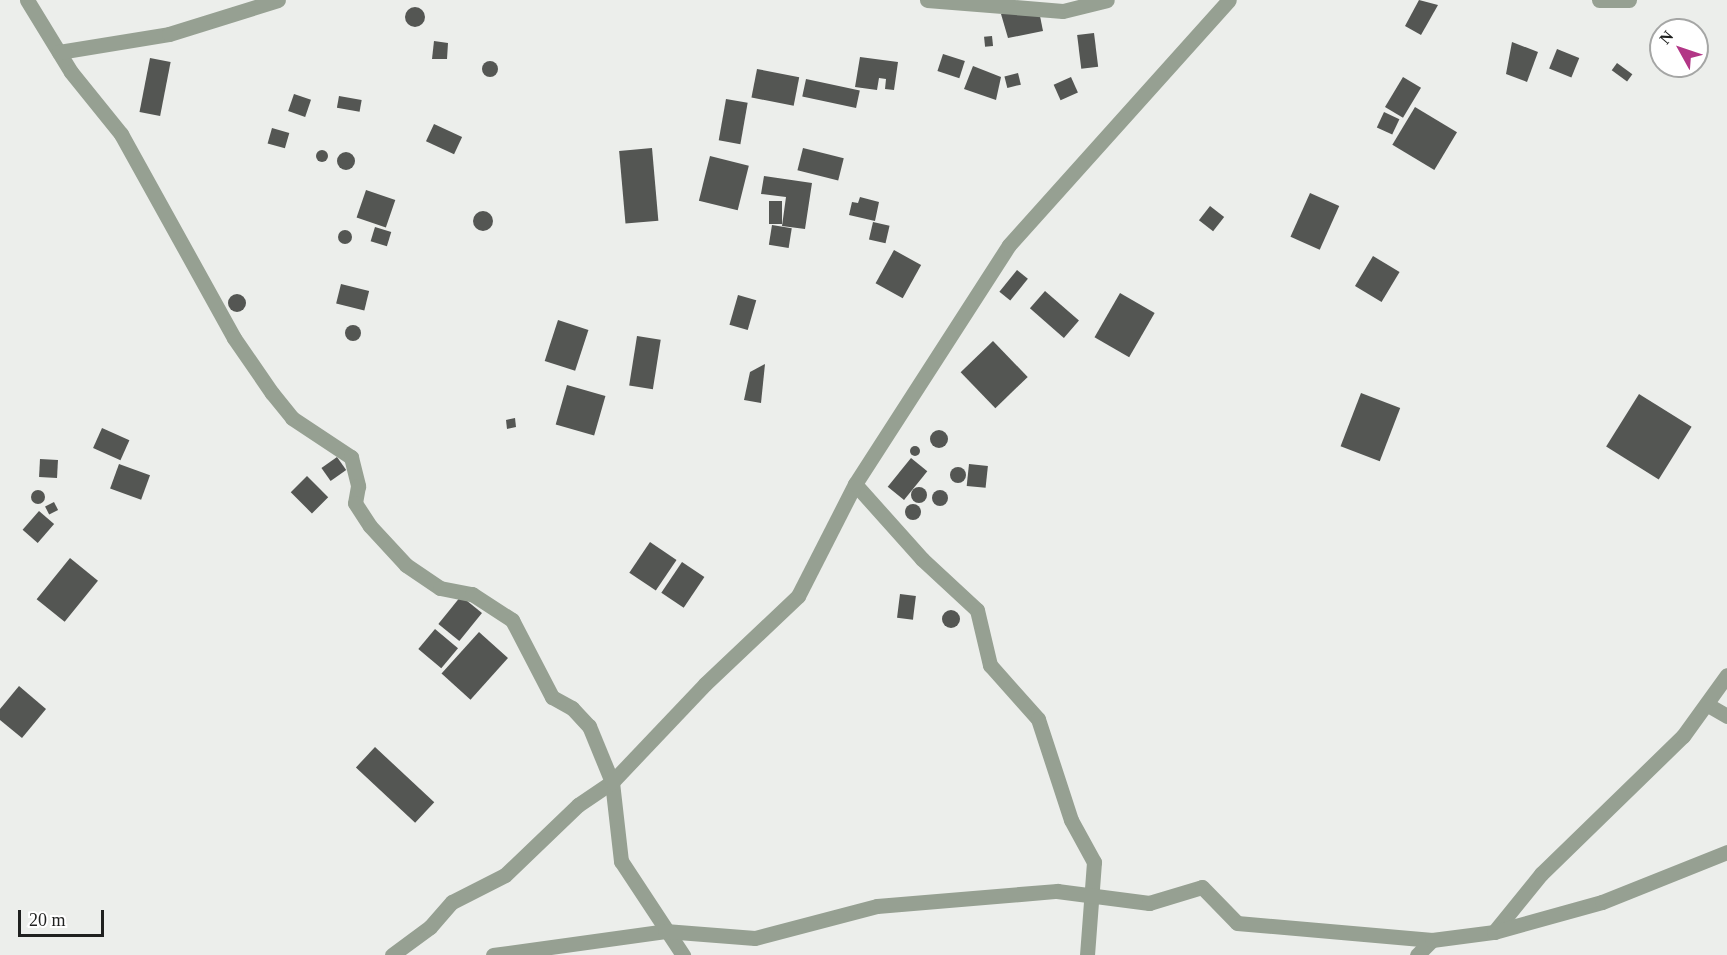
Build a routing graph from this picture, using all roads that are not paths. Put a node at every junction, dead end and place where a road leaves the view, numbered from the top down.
1 (27, 0) edge
2 (278, 0) edge
3 (927, 0) edge
4 (1107, 0) edge
5 (1229, 0) edge
6 (1599, 0) edge
7 (1629, 0) edge
8 (59, 52) junction
9 (855, 484) junction
10 (1727, 675) edge
11 (1708, 705) junction
12 (1727, 717) edge
13 (612, 782) junction
14 (1727, 852) edge
15 (1094, 896) junction
16 (665, 931) junction
17 (1494, 932) junction
18 (1432, 940) junction
19 (392, 955) edge
20 (493, 955) edge
21 (683, 955) edge
22 (1087, 955) edge
23 (1417, 955) edge

1 - 8 street
2 - 8 street
3 - 4 street
5 - 9 street
6 - 7 street
8 - 13 street
9 - 13 street
9 - 15 street
10 - 11 street
11 - 12 street
11 - 17 street
13 - 16 street
13 - 19 street
14 - 17 street
15 - 16 street
15 - 18 street
15 - 22 street
16 - 20 street
16 - 21 street
17 - 18 street
18 - 23 street

